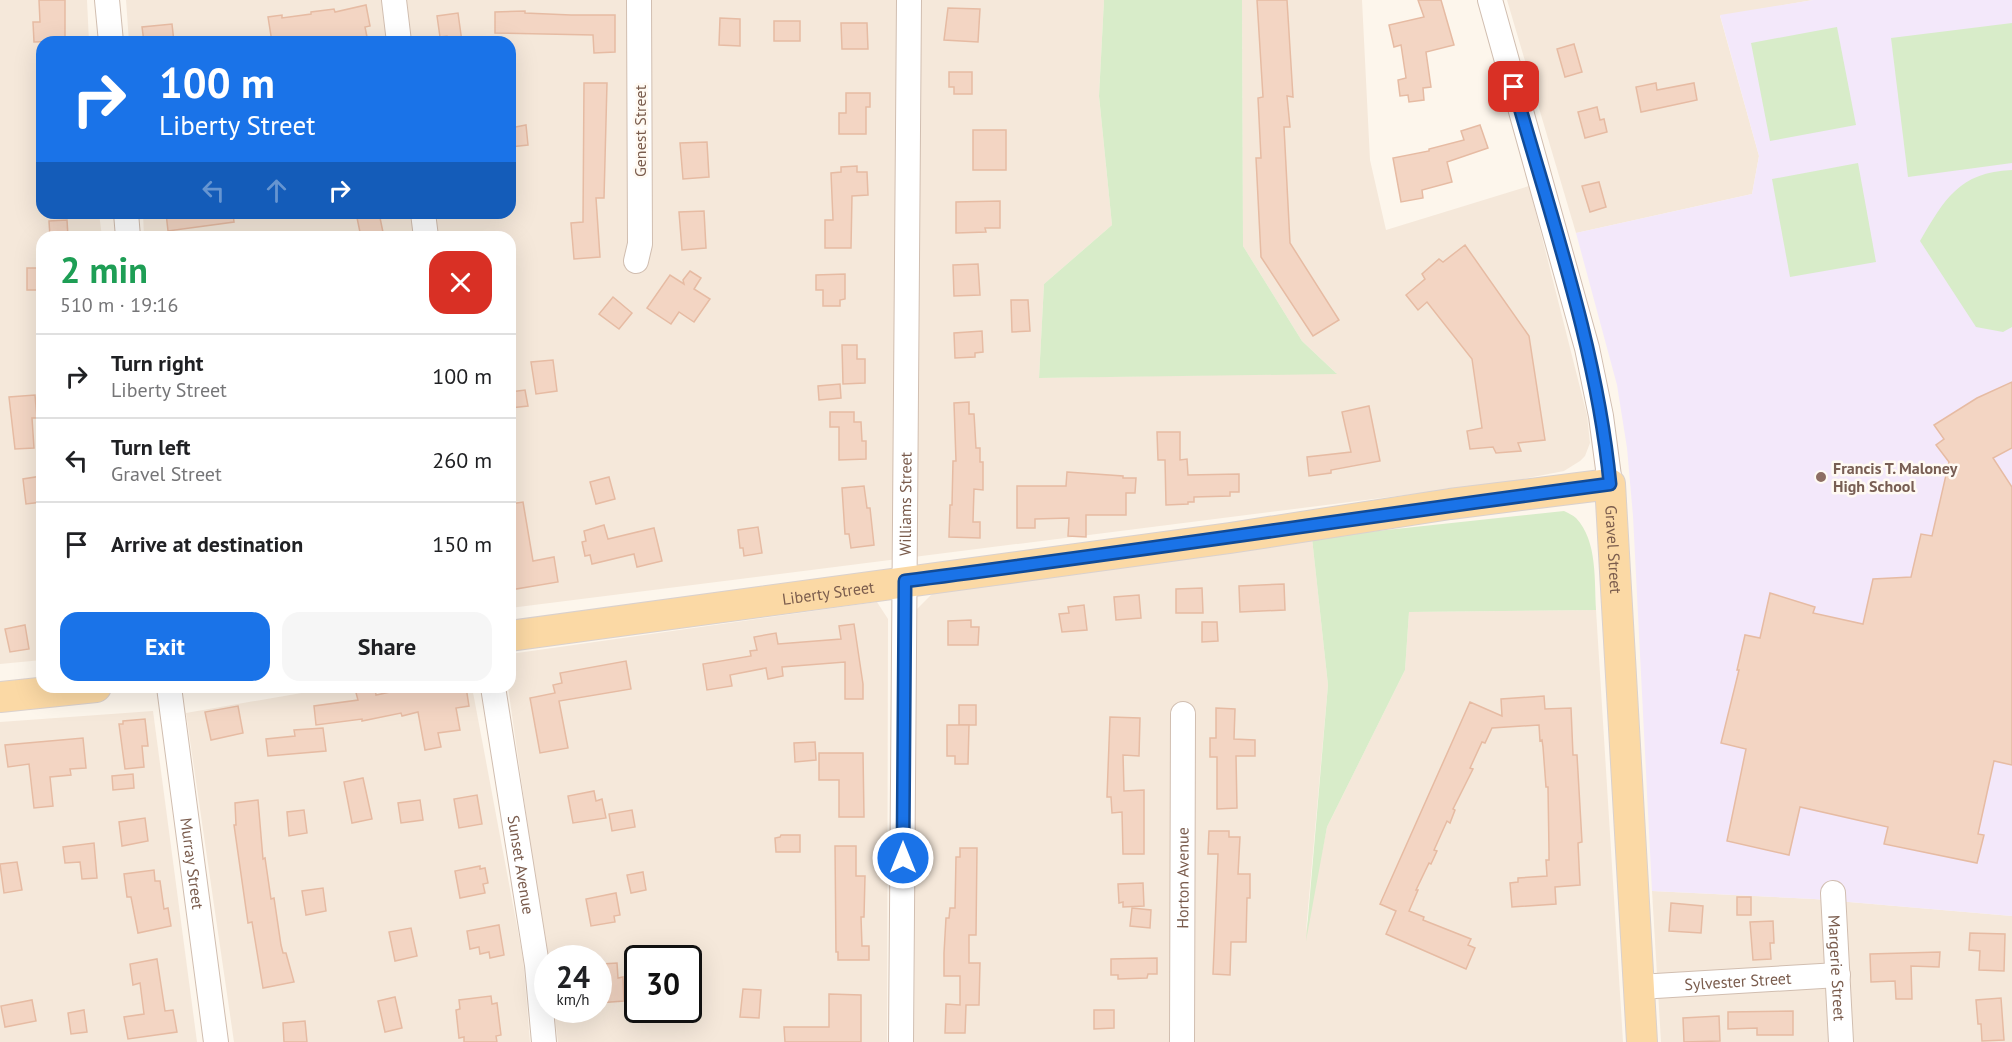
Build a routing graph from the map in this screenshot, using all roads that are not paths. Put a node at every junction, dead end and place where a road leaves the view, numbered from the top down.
1 (394, 0) edge
2 (639, 0) edge
3 (909, 0) edge
4 (1490, 0) edge
5 (112, 1) edge
6 (111, 36) edge
7 (398, 36) edge
8 (636, 261) dead end
9 (1610, 484) junction
10 (905, 581) junction
11 (516, 635) edge
12 (38, 693) edge
13 (170, 693) edge
14 (494, 693) edge
15 (0, 697) edge
16 (1183, 714) dead end
17 (1833, 893) dead end
18 (1838, 975) junction
19 (1639, 987) junction
20 (216, 1042) edge
21 (544, 1042) edge
22 (901, 1042) edge
23 (1182, 1042) edge
24 (1642, 1042) edge
25 (1841, 1042) edge

1 - 7 street
2 - 8 street, Genest Street
3 - 10 street, Williams Street
4 - 9 street, Gravel Street
5 - 6 street
9 - 10 main road, Liberty Street
9 - 19 main road, Gravel Street
10 - 11 main road, Liberty Street
10 - 22 street, Williams Street
12 - 15 main road
13 - 20 street, Murray Street
14 - 21 street, Sunset Avenue
16 - 23 street, Horton Avenue
17 - 18 street, Margerie Street
18 - 19 street, Sylvester Street
18 - 25 street, Margerie Street
19 - 24 main road, Gravel Street

